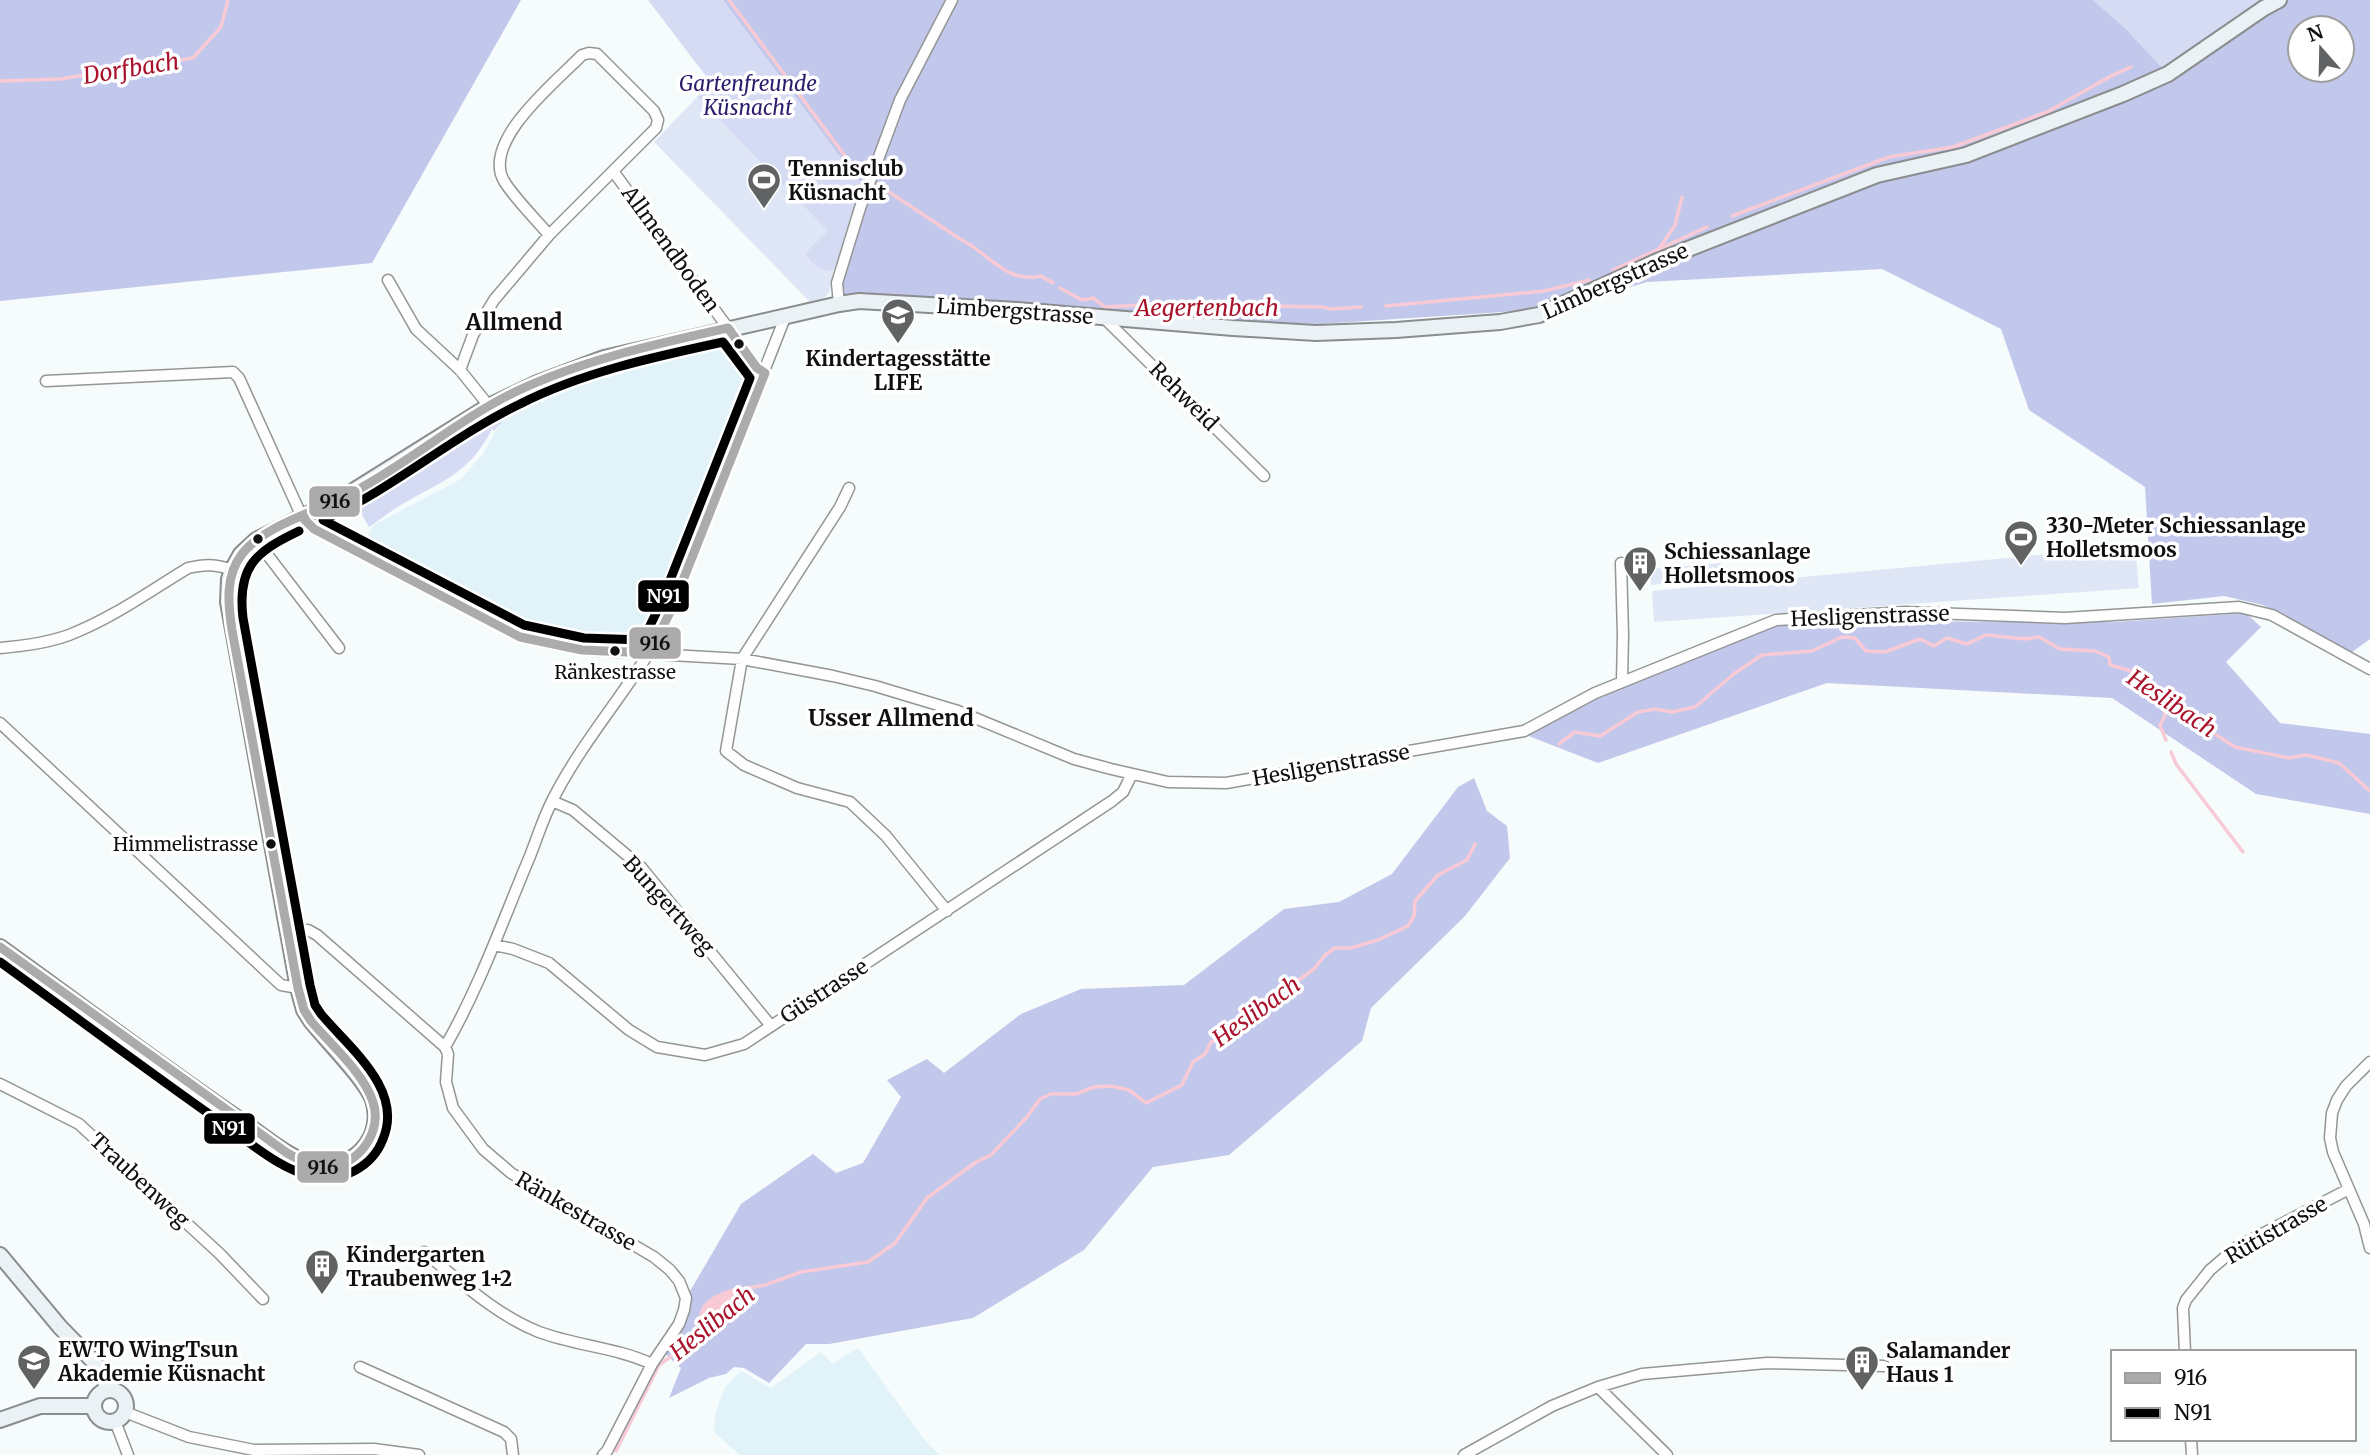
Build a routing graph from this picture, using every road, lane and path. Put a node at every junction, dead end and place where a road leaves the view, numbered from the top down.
1 (952, 0) edge
2 (2279, 0) edge
3 (613, 171) junction
4 (549, 235) junction
5 (388, 280) dead end
6 (839, 304) junction
7 (786, 315) junction
8 (1103, 317) junction
9 (728, 328) junction
10 (460, 370) junction
11 (46, 381) dead end
12 (489, 406) junction
13 (1264, 476) dead end
14 (849, 488) dead end
15 (302, 517) junction
16 (256, 540) junction
17 (1621, 563) dead end
18 (232, 570) junction
19 (0, 648) edge
20 (339, 648) dead end
21 (650, 653) junction
22 (742, 659) junction
23 (2370, 668) edge
24 (1622, 681) junction
25 (0, 723) edge
26 (1132, 774) junction
27 (552, 801) junction
28 (947, 911) junction
29 (288, 932) junction
30 (494, 945) junction
31 (0, 947) edge
32 (298, 988) junction
33 (771, 1026) junction
34 (444, 1047) junction
35 (2370, 1062) edge
36 (0, 1084) edge
37 (2349, 1189) junction
38 (2370, 1248) edge
39 (425, 1252) dead end
40 (0, 1255) edge
41 (263, 1299) dead end
42 (2185, 1350) edge
43 (652, 1364) junction
44 (1884, 1366) dead end
45 (360, 1367) dead end
46 (1598, 1387) junction
47 (107, 1390) junction
48 (94, 1406) junction
49 (120, 1416) junction
50 (0, 1420) edge
51 (253, 1452) edge
52 (128, 1455) edge
53 (419, 1455) edge
54 (513, 1455) edge
55 (603, 1455) edge
56 (1464, 1455) edge
57 (1667, 1455) edge

1 - 6 street
2 - 8 street, Limbergstrasse
3 - 4 street, Allmendboden
3 - 4 street, Allmendboden
3 - 9 street, Allmendboden
4 - 10 street, Allmendboden
5 - 10 street
6 - 7 street, Limbergstrasse
6 - 8 street, Limbergstrasse
7 - 9 street, Limbergstrasse
7 - 21 street
8 - 13 street, Rehweid
9 - 12 street, Limbergstrasse
10 - 12 street
11 - 15 street
12 - 15 street, Limbergstrasse
14 - 22 street
15 - 16 street, Limbergstrasse
15 - 21 street, Hesligenstrasse
16 - 18 street
16 - 20 street
17 - 24 street
18 - 19 street
18 - 29 street
21 - 22 street, Hesligenstrasse
21 - 27 street
22 - 26 street, Hesligenstrasse
22 - 28 street
23 - 24 street, Hesligenstrasse
24 - 26 street, Hesligenstrasse
25 - 32 street
26 - 28 street, Güstrasse
27 - 30 street
27 - 33 street, Bungertweg
28 - 33 street, Güstrasse
29 - 32 street
29 - 34 street
30 - 33 street, Güstrasse
30 - 34 street
31 - 32 street
34 - 43 street, Ränkestrasse
35 - 37 street
36 - 41 street, Traubenweg
37 - 38 street
37 - 42 street, Rütistrasse
39 - 43 street
40 - 47 street
43 - 55 street, Ränkestrasse
44 - 46 street
45 - 54 street
46 - 56 street
46 - 57 street
47 - 48 street
47 - 49 street
48 - 49 street
48 - 50 street
49 - 51 street
49 - 52 street
51 - 53 street

